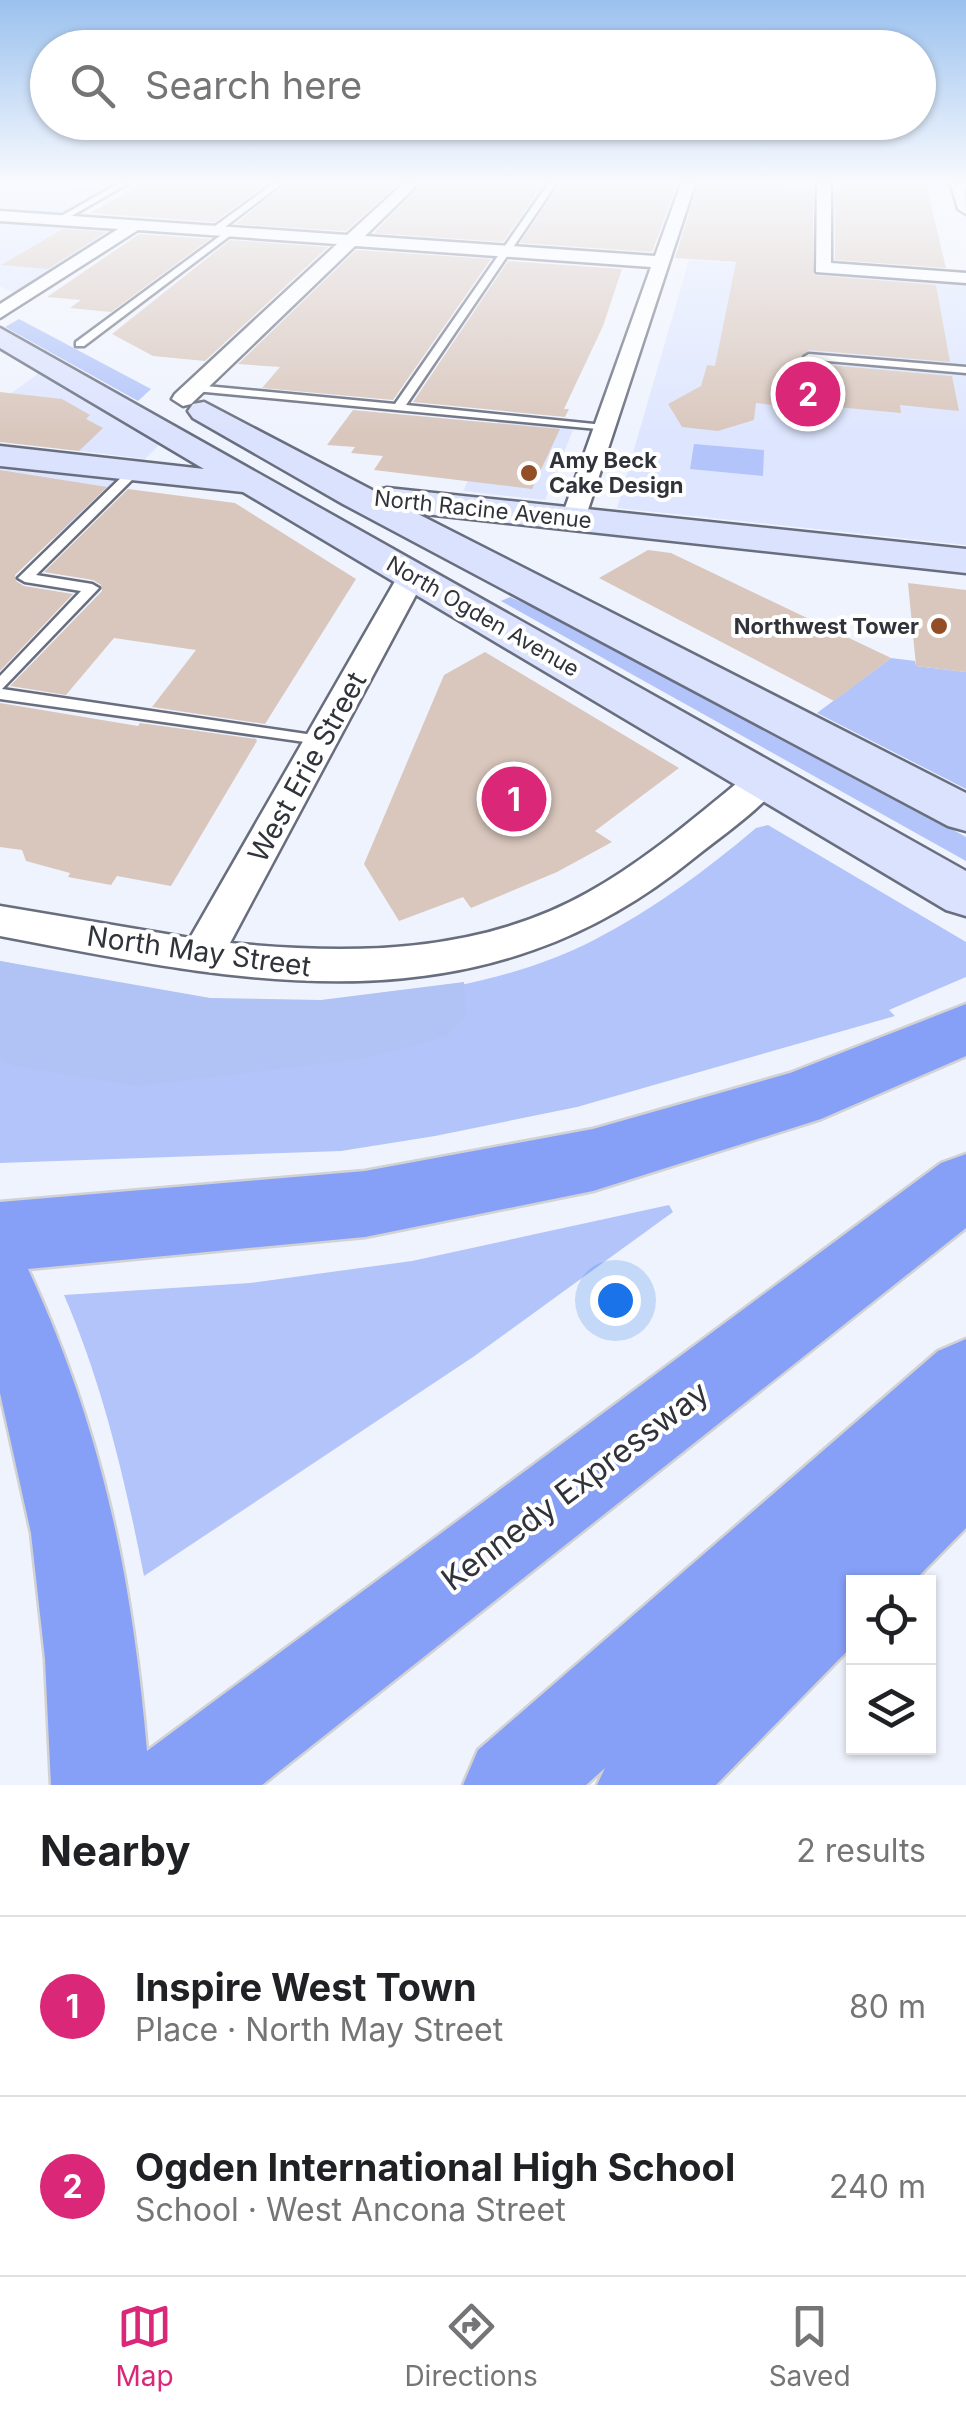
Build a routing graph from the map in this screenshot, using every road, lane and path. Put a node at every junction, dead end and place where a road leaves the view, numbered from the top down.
1 (80, 267) edge
2 (176, 267) edge
3 (320, 267) edge
4 (494, 267) edge
5 (659, 267) edge
6 (822, 267) edge
7 (966, 278) edge
8 (21, 312) edge
9 (0, 336) edge
10 (80, 344) junction
11 (809, 357) dead end
12 (113, 361) dead end
13 (966, 370) edge
14 (180, 392) junction
15 (398, 408) junction
16 (604, 428) junction
17 (0, 456) edge
18 (136, 471) junction
19 (258, 485) junction
20 (356, 496) junction
21 (574, 519) junction
22 (966, 560) edge
23 (412, 576) junction
24 (0, 685) edge
25 (0, 694) edge
26 (320, 741) junction
27 (766, 778) junction
28 (966, 814) edge
29 (966, 896) edge
30 (0, 921) edge
31 (201, 957) junction
32 (966, 1028) edge
33 (966, 1186) edge
34 (0, 1236) edge
35 (7, 1305) edge
36 (966, 1379) edge
37 (966, 1468) edge
38 (101, 1785) edge
39 (183, 1785) edge
40 (514, 1785) edge
41 (647, 1785) edge

1 - 8 street
2 - 10 lane
3 - 14 street
4 - 15 lane
5 - 16 street
6 - 7 street
8 - 10 main road
9 - 19 main road, North Ogden Avenue
10 - 12 main road
11 - 13 lane
14 - 15 lane
14 - 20 main road, North Ogden Avenue
15 - 16 lane
16 - 21 street
17 - 18 main road, North Racine Avenue
18 - 19 main road, North Racine Avenue
18 - 24 lane
19 - 20 main road, North Racine Avenue
19 - 23 main road, North Ogden Avenue
20 - 21 main road, North Racine Avenue
20 - 28 main road, North Ogden Avenue
21 - 22 main road, North Racine Avenue
23 - 26 street, West Erie Street
23 - 27 main road, North Ogden Avenue
25 - 26 lane
26 - 31 street, West Erie Street
27 - 29 main road, North Ogden Avenue
27 - 31 street, North May Street
30 - 31 street, North May Street
32 - 34 highway
33 - 39 highway, Kennedy Expressway
35 - 38 highway
36 - 40 highway
37 - 41 highway

